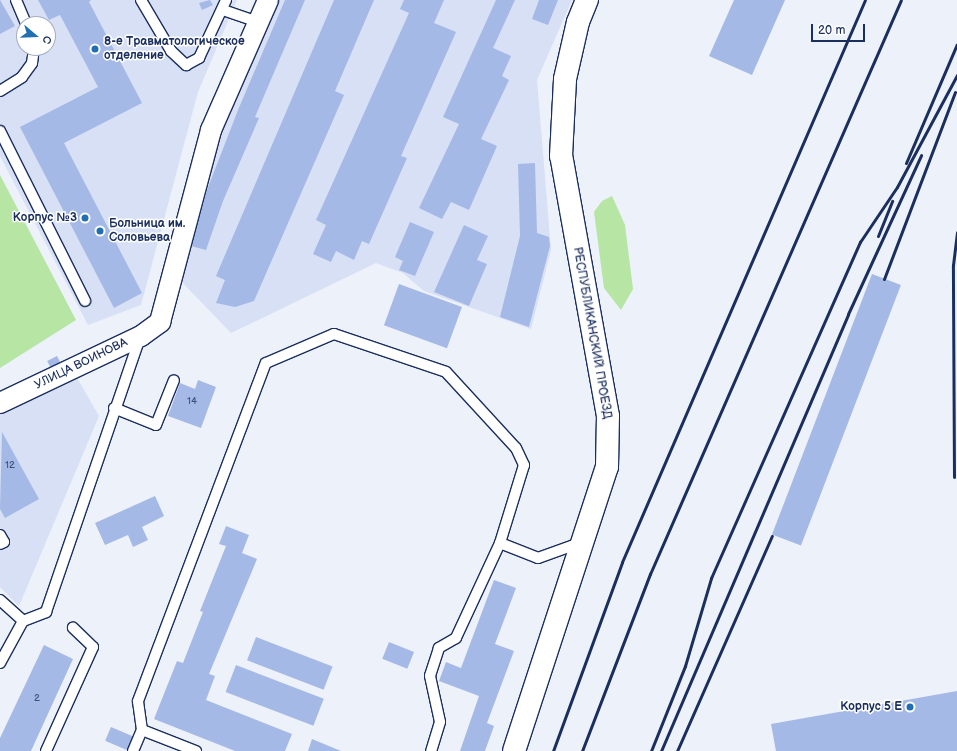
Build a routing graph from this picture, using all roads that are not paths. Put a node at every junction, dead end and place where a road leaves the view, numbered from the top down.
1 (16, 0) edge
2 (141, 0) edge
3 (226, 0) edge
4 (268, 0) edge
5 (587, 0) edge
6 (223, 10) junction
7 (23, 16) edge
8 (258, 22) junction
9 (33, 56) edge
10 (0, 91) edge
11 (0, 131) edge
12 (85, 301) dead end
13 (141, 336) junction
14 (174, 380) dead end
15 (0, 403) edge
16 (114, 408) junction
17 (0, 535) edge
18 (584, 541) junction
19 (500, 543) junction
20 (0, 544) edge
21 (0, 600) edge
22 (22, 622) junction
23 (73, 628) dead end
24 (0, 663) edge
25 (142, 730) junction
26 (46, 751) edge
27 (133, 751) edge
28 (196, 751) edge
29 (431, 751) edge
30 (514, 751) edge

1 - 7 lane
2 - 6 lane
3 - 6 lane
4 - 8 street
5 - 18 main road, РЕСПУБЛИКАНСКИЙ ПРОЕЗД
6 - 8 lane
8 - 13 street, УЛИЦА ВОИНОВА
9 - 10 lane
11 - 12 lane
13 - 15 street, УЛИЦА ВОИНОВА
13 - 16 lane
14 - 16 lane
16 - 22 lane
17 - 20 lane
18 - 19 lane
18 - 30 main road, РЕСПУБЛИКАНСКИЙ ПРОЕЗД
19 - 25 lane
19 - 29 lane
21 - 22 lane
22 - 24 lane
23 - 26 lane
25 - 27 lane
25 - 28 lane

